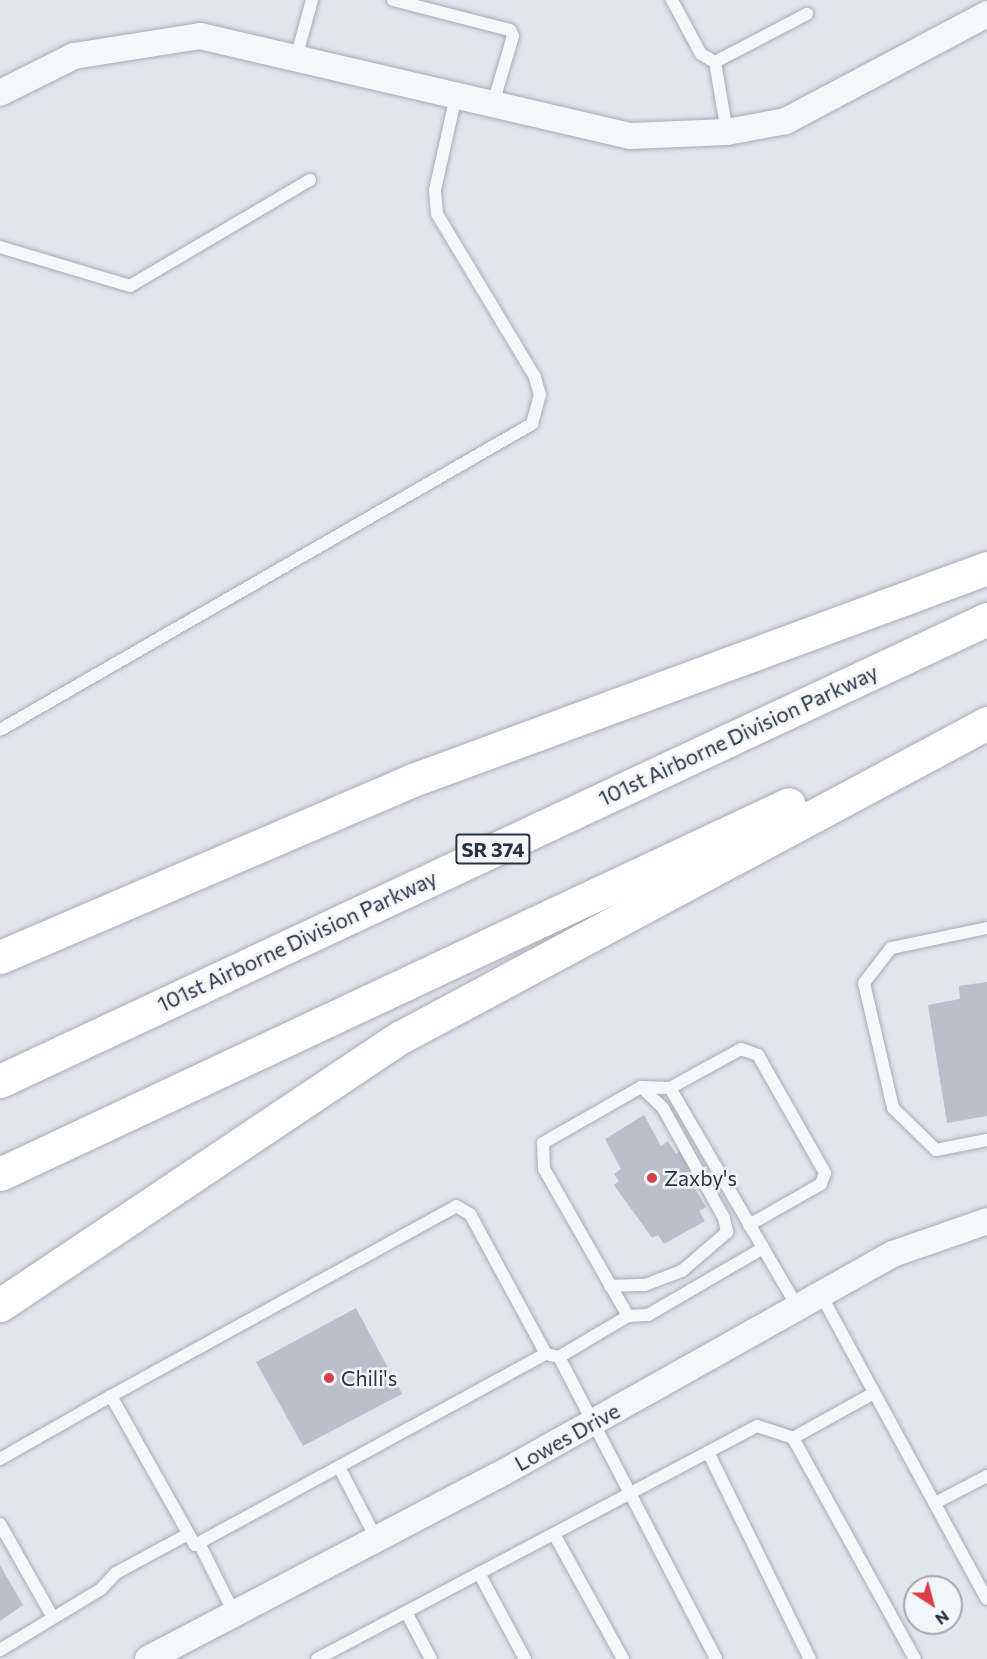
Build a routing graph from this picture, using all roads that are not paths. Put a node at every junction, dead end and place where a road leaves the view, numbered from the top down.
1 (312, 0) edge
2 (393, 0) edge
3 (672, 0) edge
4 (807, 14) dead end
5 (987, 14) edge
6 (296, 58) junction
7 (715, 62) junction
8 (0, 93) edge
9 (456, 96) junction
10 (493, 104) junction
11 (727, 132) junction
12 (310, 180) dead end
13 (0, 247) edge
14 (987, 568) edge
15 (987, 619) edge
16 (987, 713) edge
17 (987, 723) edge
18 (0, 730) edge
19 (987, 928) edge
20 (0, 957) edge
21 (0, 1081) edge
22 (641, 1087) junction
23 (670, 1088) junction
24 (987, 1140) edge
25 (0, 1174) edge
26 (987, 1221) edge
27 (749, 1225) junction
28 (763, 1248) junction
29 (610, 1286) junction
30 (821, 1295) junction
31 (0, 1305) edge
32 (798, 1308) junction
33 (628, 1316) junction
34 (553, 1356) junction
35 (874, 1393) junction
36 (111, 1396) junction
37 (594, 1422) junction
38 (793, 1438) junction
39 (708, 1452) junction
40 (0, 1459) edge
41 (339, 1467) junction
42 (987, 1476) edge
43 (630, 1494) junction
44 (935, 1503) junction
45 (0, 1524) edge
46 (554, 1533) junction
47 (188, 1534) junction
48 (376, 1538) junction
49 (199, 1543) junction
50 (479, 1573) junction
51 (987, 1599) edge
52 (233, 1611) junction
53 (406, 1612) junction
54 (52, 1616) junction
55 (0, 1650) edge
56 (324, 1657) edge
57 (148, 1659) edge
58 (431, 1659) edge
59 (525, 1659) edge
60 (623, 1659) edge
61 (716, 1659) edge
62 (810, 1659) edge
63 (915, 1659) edge

1 - 6 lane
2 - 10 lane
3 - 7 lane
4 - 7 lane
5 - 11 street
6 - 8 street
6 - 9 street
7 - 11 lane
9 - 10 street
9 - 18 lane
10 - 11 street
12 - 13 lane
14 - 20 highway
15 - 21 highway, 101st Airborne Division Parkway / SR 374
16 - 25 highway
17 - 31 highway
19 - 24 lane
22 - 23 lane
22 - 29 lane
22 - 29 lane
23 - 27 lane
23 - 27 lane
26 - 30 street, Lowes Drive
27 - 28 lane
28 - 32 lane
28 - 33 lane
29 - 33 lane
30 - 32 street, Lowes Drive
30 - 35 lane
32 - 37 street, Lowes Drive
33 - 34 lane
34 - 36 lane
34 - 37 lane
34 - 41 lane
35 - 38 lane
35 - 44 lane
36 - 40 lane
36 - 47 lane
37 - 43 lane
37 - 48 street, Lowes Drive
38 - 39 lane
38 - 63 lane
39 - 43 lane
39 - 62 lane
41 - 48 lane
41 - 49 lane
42 - 44 lane
43 - 46 lane
43 - 61 lane
44 - 51 lane
45 - 54 lane
46 - 50 lane
46 - 60 lane
47 - 49 lane
47 - 54 lane
48 - 52 street, Lowes Drive
49 - 52 lane
50 - 53 lane
50 - 59 lane
52 - 57 street, Lowes Drive
53 - 56 lane
53 - 58 lane
54 - 55 lane

